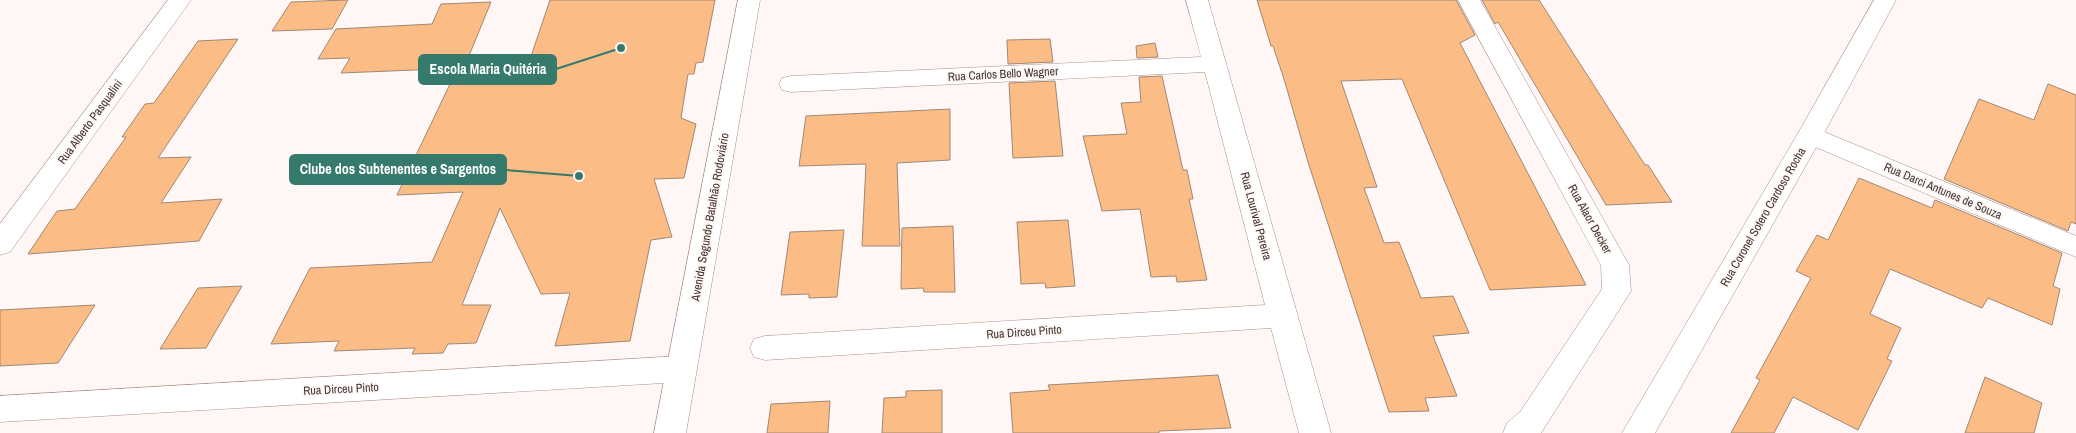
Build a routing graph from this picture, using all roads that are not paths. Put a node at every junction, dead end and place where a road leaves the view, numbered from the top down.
1 (180, 0) edge
2 (749, 0) edge
3 (1197, 0) edge
4 (1469, 0) edge
5 (1885, 0) edge
6 (1214, 64) junction
7 (790, 84) dead end
8 (1810, 136) junction
9 (0, 244) edge
10 (2076, 247) edge
11 (1283, 316) junction
12 (765, 348) dead end
13 (681, 369) junction
14 (0, 409) edge
15 (670, 433) edge
16 (1315, 433) edge
17 (1519, 433) edge
18 (1638, 433) edge

1 - 9 street, Rua Alberto Pasqualini
2 - 13 street, Avenida Segundo Batalhão Rodoviário
3 - 6 street, Rua Lourival Pereira
4 - 17 street, Rua Alaor Decker
5 - 8 street, Rua Coronel Sotero Cardoso Rocha
6 - 7 street, Rua Carlos Bello Wagner
6 - 11 street, Rua Lourival Pereira
8 - 10 street, Rua Darci Antunes de Souza
8 - 18 street, Rua Coronel Sotero Cardoso Rocha
11 - 12 street, Rua Dirceu Pinto
11 - 16 street, Rua Lourival Pereira
13 - 14 street, Rua Dirceu Pinto
13 - 15 street, Avenida Segundo Batalhão Rodoviário

